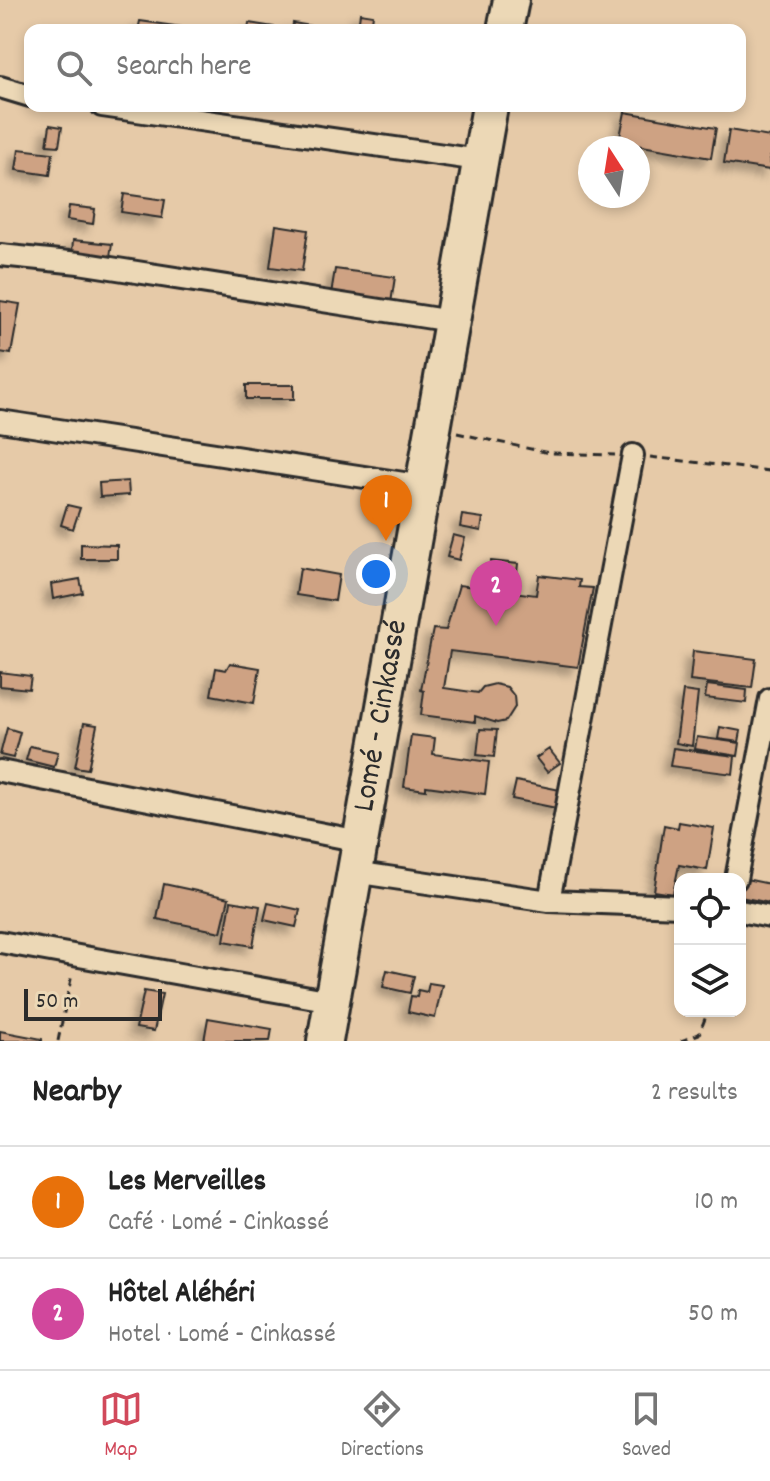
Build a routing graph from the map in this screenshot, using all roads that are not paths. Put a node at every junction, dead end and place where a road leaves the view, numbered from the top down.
1 (511, 0) edge
2 (506, 24) edge
3 (0, 87) edge
4 (24, 94) edge
5 (144, 112) edge
6 (489, 112) edge
7 (479, 160) junction
8 (0, 255) edge
9 (451, 321) junction
10 (0, 421) edge
11 (633, 455) road end
12 (423, 486) junction
13 (770, 699) edge
14 (0, 771) edge
15 (357, 856) junction
16 (737, 873) edge
17 (549, 901) junction
18 (674, 906) edge
19 (746, 912) edge
20 (770, 917) edge
21 (0, 942) edge
22 (332, 1001) junction
23 (325, 1041) edge

1 - 2 highway
3 - 4 street
5 - 7 street
6 - 7 highway, Lomé - Cinkassé
7 - 9 highway, Lomé - Cinkassé
8 - 9 street
9 - 12 highway, Lomé - Cinkassé
10 - 12 street
11 - 17 street
12 - 15 highway, Lomé - Cinkassé
13 - 16 street
14 - 15 street
15 - 17 street
15 - 22 highway, Lomé - Cinkassé
17 - 18 street
19 - 20 street
21 - 22 street
22 - 23 highway, Lomé - Cinkassé

